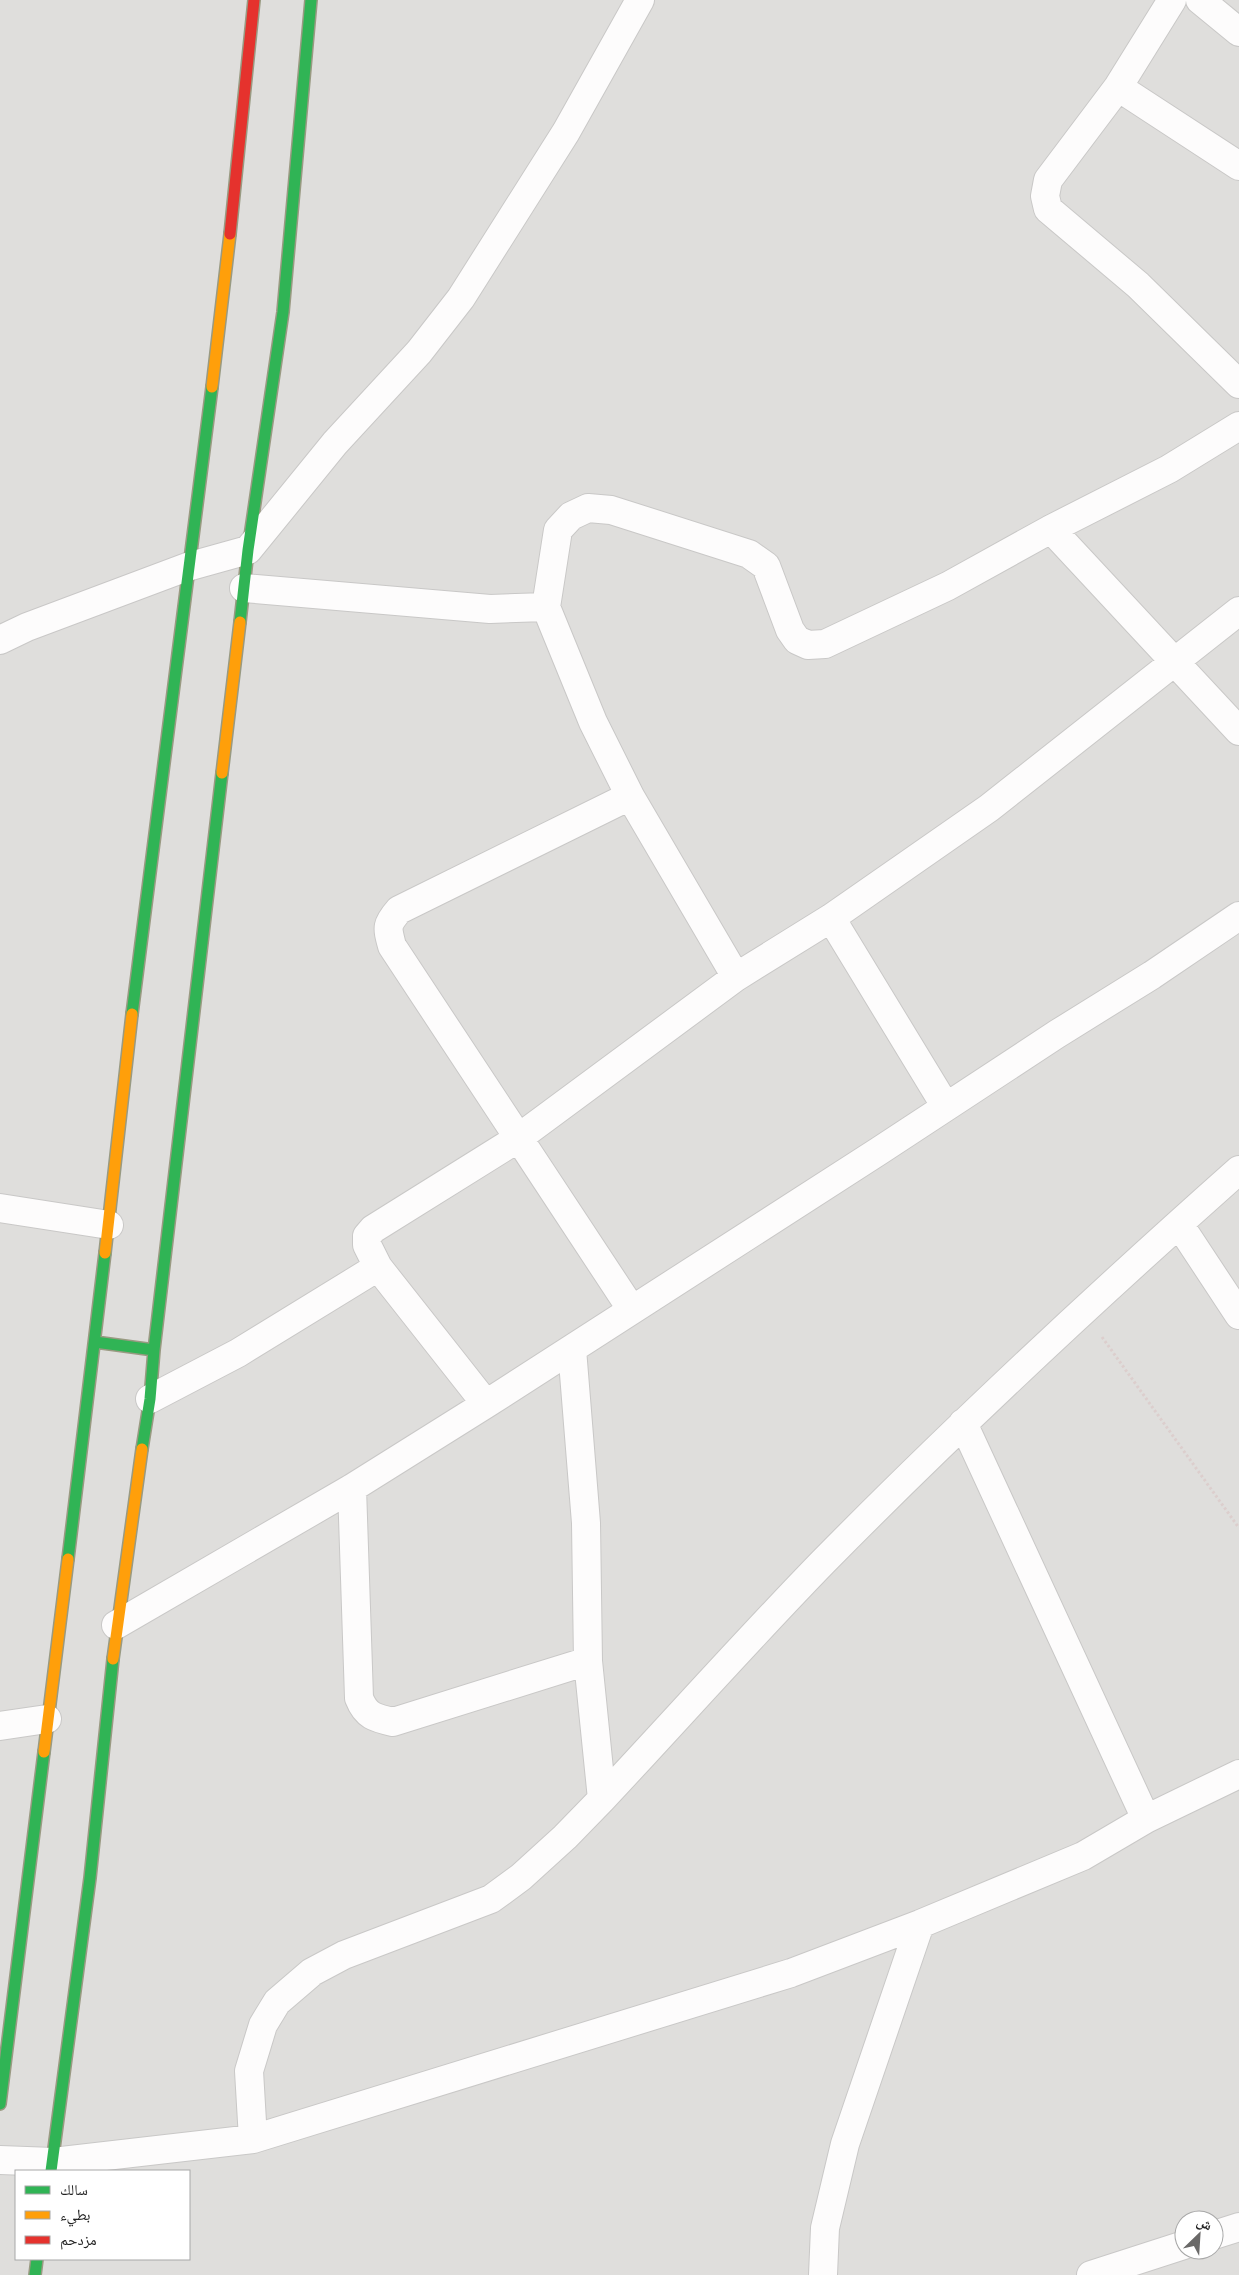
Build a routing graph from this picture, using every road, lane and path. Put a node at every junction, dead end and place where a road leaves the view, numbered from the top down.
1 (254, 0) edge
2 (311, 0) edge
3 (640, 0) edge
4 (1172, 0) edge
5 (1200, 0) edge
6 (1239, 32) edge
7 (1118, 87) junction
8 (1239, 166) edge
9 (1239, 384) edge
10 (1239, 426) edge
11 (1051, 529) junction
12 (248, 550) junction
13 (187, 567) junction
14 (244, 588) junction
15 (546, 607) junction
16 (1239, 611) edge
17 (0, 640) edge
18 (1174, 663) junction
19 (1239, 731) edge
20 (630, 796) junction
21 (1239, 916) edge
22 (831, 918) junction
23 (736, 977) junction
24 (946, 1107) junction
25 (517, 1139) junction
26 (1239, 1170) edge
27 (0, 1208) edge
28 (1179, 1224) junction
29 (109, 1225) junction
30 (378, 1267) junction
31 (632, 1310) junction
32 (1082, 1310) junction
33 (1239, 1315) edge
34 (95, 1342) junction
35 (572, 1348) junction
36 (154, 1350) junction
37 (150, 1399) junction
38 (486, 1404) junction
39 (963, 1423) junction
40 (352, 1488) junction
41 (1239, 1528) edge
42 (116, 1626) junction
43 (588, 1661) junction
44 (47, 1719) junction
45 (0, 1726) edge
46 (1239, 1774) edge
47 (602, 1799) junction
48 (1146, 1819) junction
49 (920, 1924) junction
50 (0, 2104) edge
51 (253, 2139) junction
52 (0, 2160) edge
53 (52, 2167) edge
54 (1239, 2227) edge
55 (1224, 2232) edge
56 (1174, 2248) edge
57 (37, 2260) edge
58 (35, 2275) edge
59 (823, 2275) edge
60 (1091, 2275) edge

1 - 13 street
2 - 12 street
3 - 12 street
4 - 7 street
5 - 6 street
7 - 8 street
7 - 9 street
10 - 11 street
11 - 15 street
11 - 18 street
12 - 13 street
12 - 14 street
13 - 17 street
13 - 29 street
14 - 15 street
14 - 36 street
15 - 20 street
16 - 18 street
18 - 19 street
18 - 22 street
20 - 23 street
20 - 25 street
21 - 24 street
22 - 23 street
22 - 24 street
23 - 25 street
24 - 31 street
25 - 30 street
25 - 31 street
26 - 28 street
27 - 29 street
28 - 32 street
28 - 33 street
29 - 34 street
30 - 37 street
30 - 38 street
31 - 35 street
32 - 39 street
32 - 41 path
34 - 36 street
34 - 44 street
35 - 38 street
35 - 43 street
36 - 37 street
37 - 42 street
38 - 40 street
39 - 47 street
39 - 48 street
40 - 42 street
40 - 43 street
42 - 53 street
43 - 47 street
44 - 45 street
44 - 50 street
46 - 48 street
47 - 51 street
48 - 49 street
49 - 51 street
49 - 59 street
51 - 53 street
52 - 53 street
54 - 55 street
56 - 60 street
57 - 58 street

